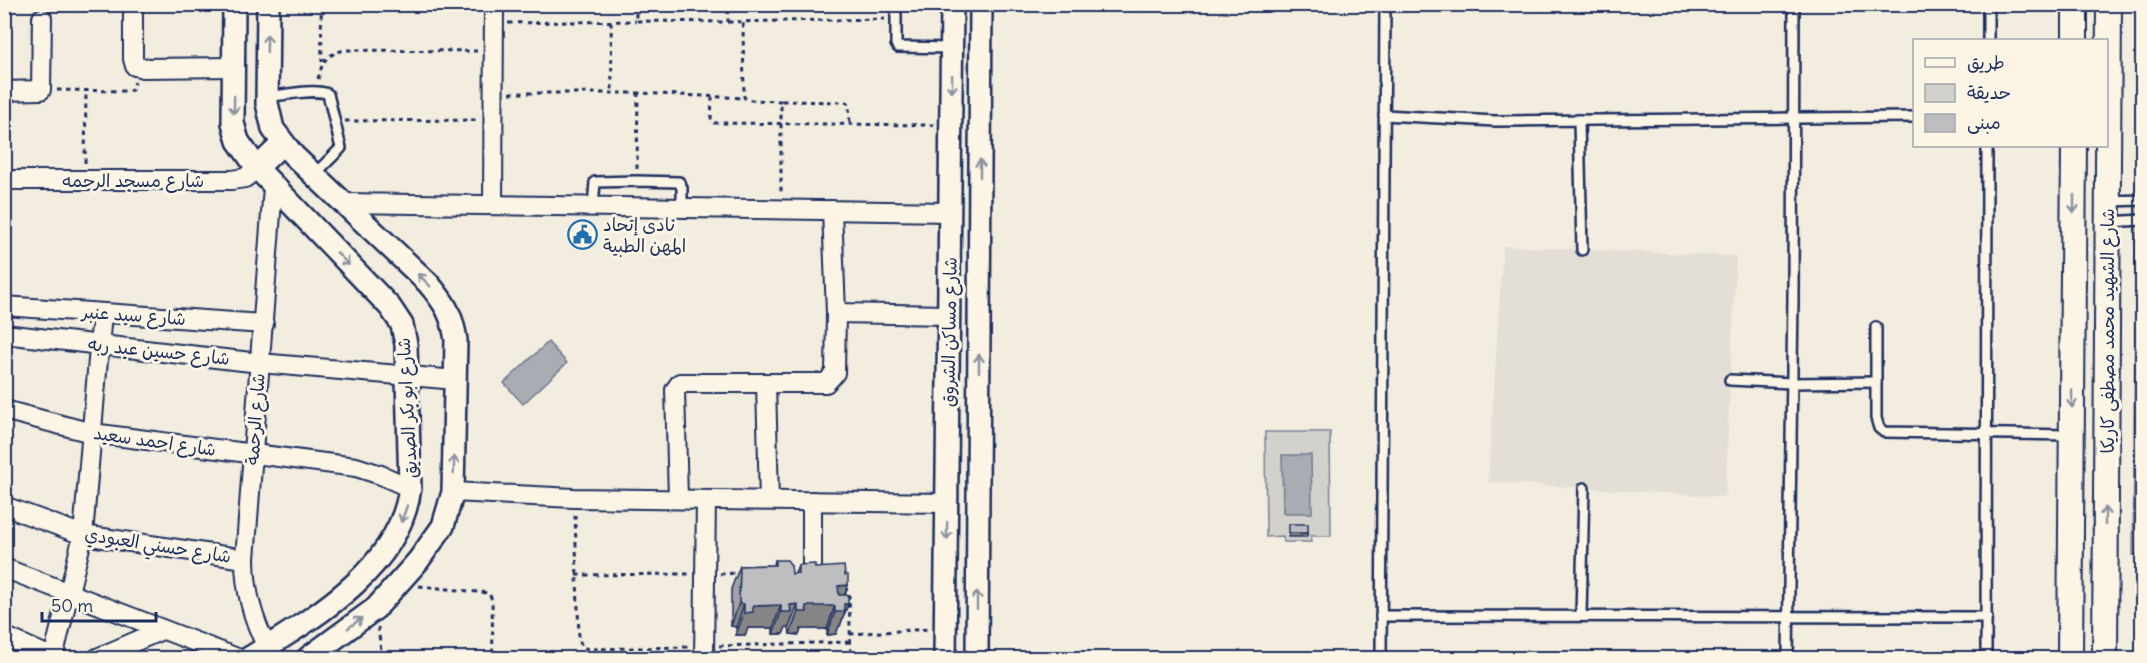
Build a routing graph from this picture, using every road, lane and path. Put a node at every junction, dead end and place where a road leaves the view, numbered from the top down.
1 (234, 4) edge
2 (268, 4) edge
3 (321, 4) edge
4 (494, 4) edge
5 (636, 4) edge
6 (728, 4) edge
7 (896, 4) edge
8 (952, 4) edge
9 (981, 4) edge
10 (1385, 4) edge
11 (1794, 4) edge
12 (1988, 4) edge
13 (2075, 4) edge
14 (2109, 4) edge
15 (133, 14) joint
16 (42, 18) joint
17 (896, 19) junction
18 (636, 21) junction
19 (611, 22) junction
20 (728, 22) junction
21 (743, 23) junction
22 (494, 24) junction
23 (1988, 39) edge
24 (2075, 39) edge
25 (952, 48) junction
26 (494, 51) junction
27 (322, 62) junction
28 (135, 66) junction
29 (234, 67) junction
30 (40, 90) junction
31 (6, 91) edge
32 (86, 91) junction
33 (315, 92) junction
34 (494, 93) junction
35 (612, 93) junction
36 (638, 93) junction
37 (267, 97) junction
38 (712, 97) junction
39 (745, 98) junction
40 (782, 101) junction
41 (2108, 108) edge
42 (1384, 115) junction
43 (1913, 117) edge
44 (1793, 118) junction
45 (493, 120) junction
46 (1579, 120) junction
47 (336, 121) junction
48 (781, 124) junction
49 (850, 124) junction
50 (951, 125) junction
51 (283, 143) junction
52 (1987, 147) edge
53 (2074, 147) edge
54 (2108, 147) edge
55 (257, 168) junction
56 (315, 175) junction
57 (7, 180) edge
58 (85, 180) junction
59 (637, 181) junction
60 (273, 187) junction
61 (2142, 200) edge
62 (344, 203) junction
63 (493, 205) junction
64 (593, 207) junction
65 (682, 208) junction
66 (781, 209) junction
67 (832, 210) junction
68 (2107, 211) junction
69 (950, 212) junction
70 (2142, 220) edge
71 (1582, 249) dead end
72 (4, 306) edge
73 (102, 313) junction
74 (836, 313) junction
75 (949, 315) junction
76 (264, 324) junction
77 (1876, 327) dead end
78 (4, 334) edge
79 (100, 345) junction
80 (260, 363) junction
81 (407, 377) junction
82 (456, 380) junction
83 (1730, 380) dead end
84 (1876, 382) junction
85 (1792, 383) junction
86 (766, 384) junction
87 (979, 404) junction
88 (948, 406) junction
89 (4, 410) edge
90 (92, 433) junction
91 (1987, 434) junction
92 (2072, 435) junction
93 (948, 443) junction
94 (978, 445) junction
95 (253, 455) junction
96 (411, 488) junction
97 (1584, 488) dead end
98 (453, 492) junction
99 (574, 498) junction
100 (678, 500) junction
101 (706, 500) junction
102 (769, 500) junction
103 (812, 501) junction
104 (947, 503) junction
105 (4, 506) edge
106 (83, 535) junction
107 (245, 558) junction
108 (2070, 561) junction
109 (2105, 564) junction
110 (4, 568) edge
111 (812, 573) edge
112 (400, 582) junction
113 (842, 583) edge
114 (69, 593) junction
115 (376, 608) junction
116 (2070, 608) junction
117 (2105, 609) junction
118 (1381, 616) junction
119 (1581, 616) junction
120 (1789, 616) junction
121 (1987, 617) junction
122 (945, 628) junction
123 (162, 630) junction
124 (850, 634) junction
125 (4, 636) edge
126 (588, 649) dead end
127 (258, 653) edge
128 (53, 658) edge
129 (97, 658) edge
130 (237, 658) edge
131 (308, 658) edge
132 (382, 658) edge
133 (405, 658) edge
134 (493, 658) edge
135 (704, 658) edge
136 (851, 658) edge
137 (945, 658) edge
138 (977, 658) edge
139 (1381, 658) edge
140 (1788, 658) edge
141 (1986, 658) edge
142 (2070, 658) edge
143 (2105, 658) edge

1 - 29 street, شارع ابو بكر الصديق
37 -> 2 street
3 - 27 path
4 - 22 street
5 - 18 path
6 - 20 path
7 - 17 lane
8 - 25 street, شارع مساكن الشروق
87 -> 9 street, شارع مساكن الشروق
10 - 42 lane
11 - 44 lane
12 - 23 lane
13 - 24 main road
14 - 41 main road, شارع الشهيد محمد مصطفى كاريكا
15 - 16 path
15 - 28 street
16 - 30 street
17 - 21 path
17 - 25 lane
18 - 19 path
18 - 20 path
19 - 22 path
19 - 35 path
20 - 21 path
21 - 39 path
22 - 26 street
25 -> 50 street, شارع مساكن الشروق
26 - 27 path
26 - 34 street
27 - 33 path
28 - 29 street
28 - 32 path
29 -> 55 street, شارع ابو بكر الصديق
30 - 31 street
30 - 32 path
31 - 57 path
32 - 58 path
33 - 37 lane
33 - 47 lane
34 - 35 path
34 - 45 street
35 - 36 path
36 - 38 path
36 - 59 path
37 - 51 street
38 - 39 path
38 - 48 path
39 - 40 path
40 - 48 path
40 - 49 path
42 - 46 lane
42 - 118 lane
43 - 44 lane
44 - 46 lane
44 - 85 lane
45 - 47 path
45 - 63 street
46 - 71 lane
47 - 56 lane
48 - 49 path
48 - 66 path
49 - 50 path
50 - 69 street, شارع مساكن الشروق
51 - 55 street
51 - 56 street
52 - 91 lane
53 -> 92 main road, شارع الشهيد محمد مصطفى كاريكا
54 - 68 main road, شارع الشهيد محمد مصطفى كاريكا
55 - 58 street, شارع مسجد الرحمه
55 - 60 street, شارع ابو بكر الصديق
56 - 62 street
57 - 58 street, شارع مسجد الرحمه
59 - 64 lane
59 - 65 lane
60 - 76 street, شارع الرحمة
60 -> 81 street, شارع ابو بكر الصديق
61 - 68 lane
62 - 63 street
82 -> 62 street
63 - 64 street
64 - 65 street
65 - 66 street
66 - 67 street
67 - 69 street
67 - 74 street
68 - 70 lane
109 -> 68 main road, شارع الشهيد محمد مصطفى كاريكا
69 - 75 street, شارع مساكن الشروق
72 - 73 street, شارع سيد عنبر
73 - 76 street, شارع سيد عنبر
73 - 79 street
74 - 75 street
74 - 86 street
75 - 88 street, شارع مساكن الشروق
76 - 80 street, شارع الرحمة
77 - 84 lane
78 - 79 street, شارع حسين عبد ربه
79 - 80 street, شارع حسين عبد ربه
79 - 90 street
80 - 81 street, شارع حسين عبد ربه
80 - 95 street, شارع الرحمة
81 - 82 street, شارع حسين عبد ربه
81 - 96 street, شارع ابو بكر الصديق
98 -> 82 street
83 - 85 lane
84 - 85 lane
84 - 91 lane
85 - 120 lane
86 - 100 street
86 - 102 street
87 - 88 street
87 - 94 street, شارع مساكن الشروق
88 - 93 street, شارع مساكن الشروق
89 - 90 street, شارع احمد سعيد
90 - 95 street, شارع احمد سعيد
90 - 106 street
91 - 92 lane
91 - 121 lane
92 - 108 main road, شارع الشهيد محمد مصطفى كاريكا
93 - 94 street
93 - 104 street, شارع مساكن الشروق
138 -> 94 street, شارع مساكن الشروق
95 - 96 street, شارع احمد سعيد
95 - 107 street, شارع الرحمة
96 -> 127 street, شارع ابو بكر الصديق
97 - 119 lane
98 - 99 street
98 - 112 street
99 - 100 street
99 - 126 path
100 - 101 street
101 - 102 street
101 - 135 street
102 - 103 street
103 - 104 street
103 - 111 street
104 -> 122 street, شارع مساكن الشروق
105 - 106 street, شارع حسني العبودي
106 - 107 street, شارع حسني العبودي
106 - 114 street
107 - 127 street, شارع الرحمة
108 - 109 main road
108 - 116 main road, شارع الشهيد محمد مصطفى كاريكا
109 - 117 main road, شارع الشهيد محمد مصطفى كاريكا
110 - 114 street
112 - 115 street
112 - 134 path
113 - 124 path
114 - 123 street
114 - 128 street
131 -> 115 street
115 - 132 path
116 - 117 main road
116 - 142 main road, شارع الشهيد محمد مصطفى كاريكا
117 - 143 main road, شارع الشهيد محمد مصطفى كاريكا
118 - 119 lane
118 - 139 lane
119 - 120 lane
120 - 121 lane
120 - 140 lane
121 - 141 lane
122 - 124 path
122 - 137 street, شارع مساكن الشروق
123 - 129 street
123 - 130 street
124 - 136 path
125 - 128 street
132 - 133 path

